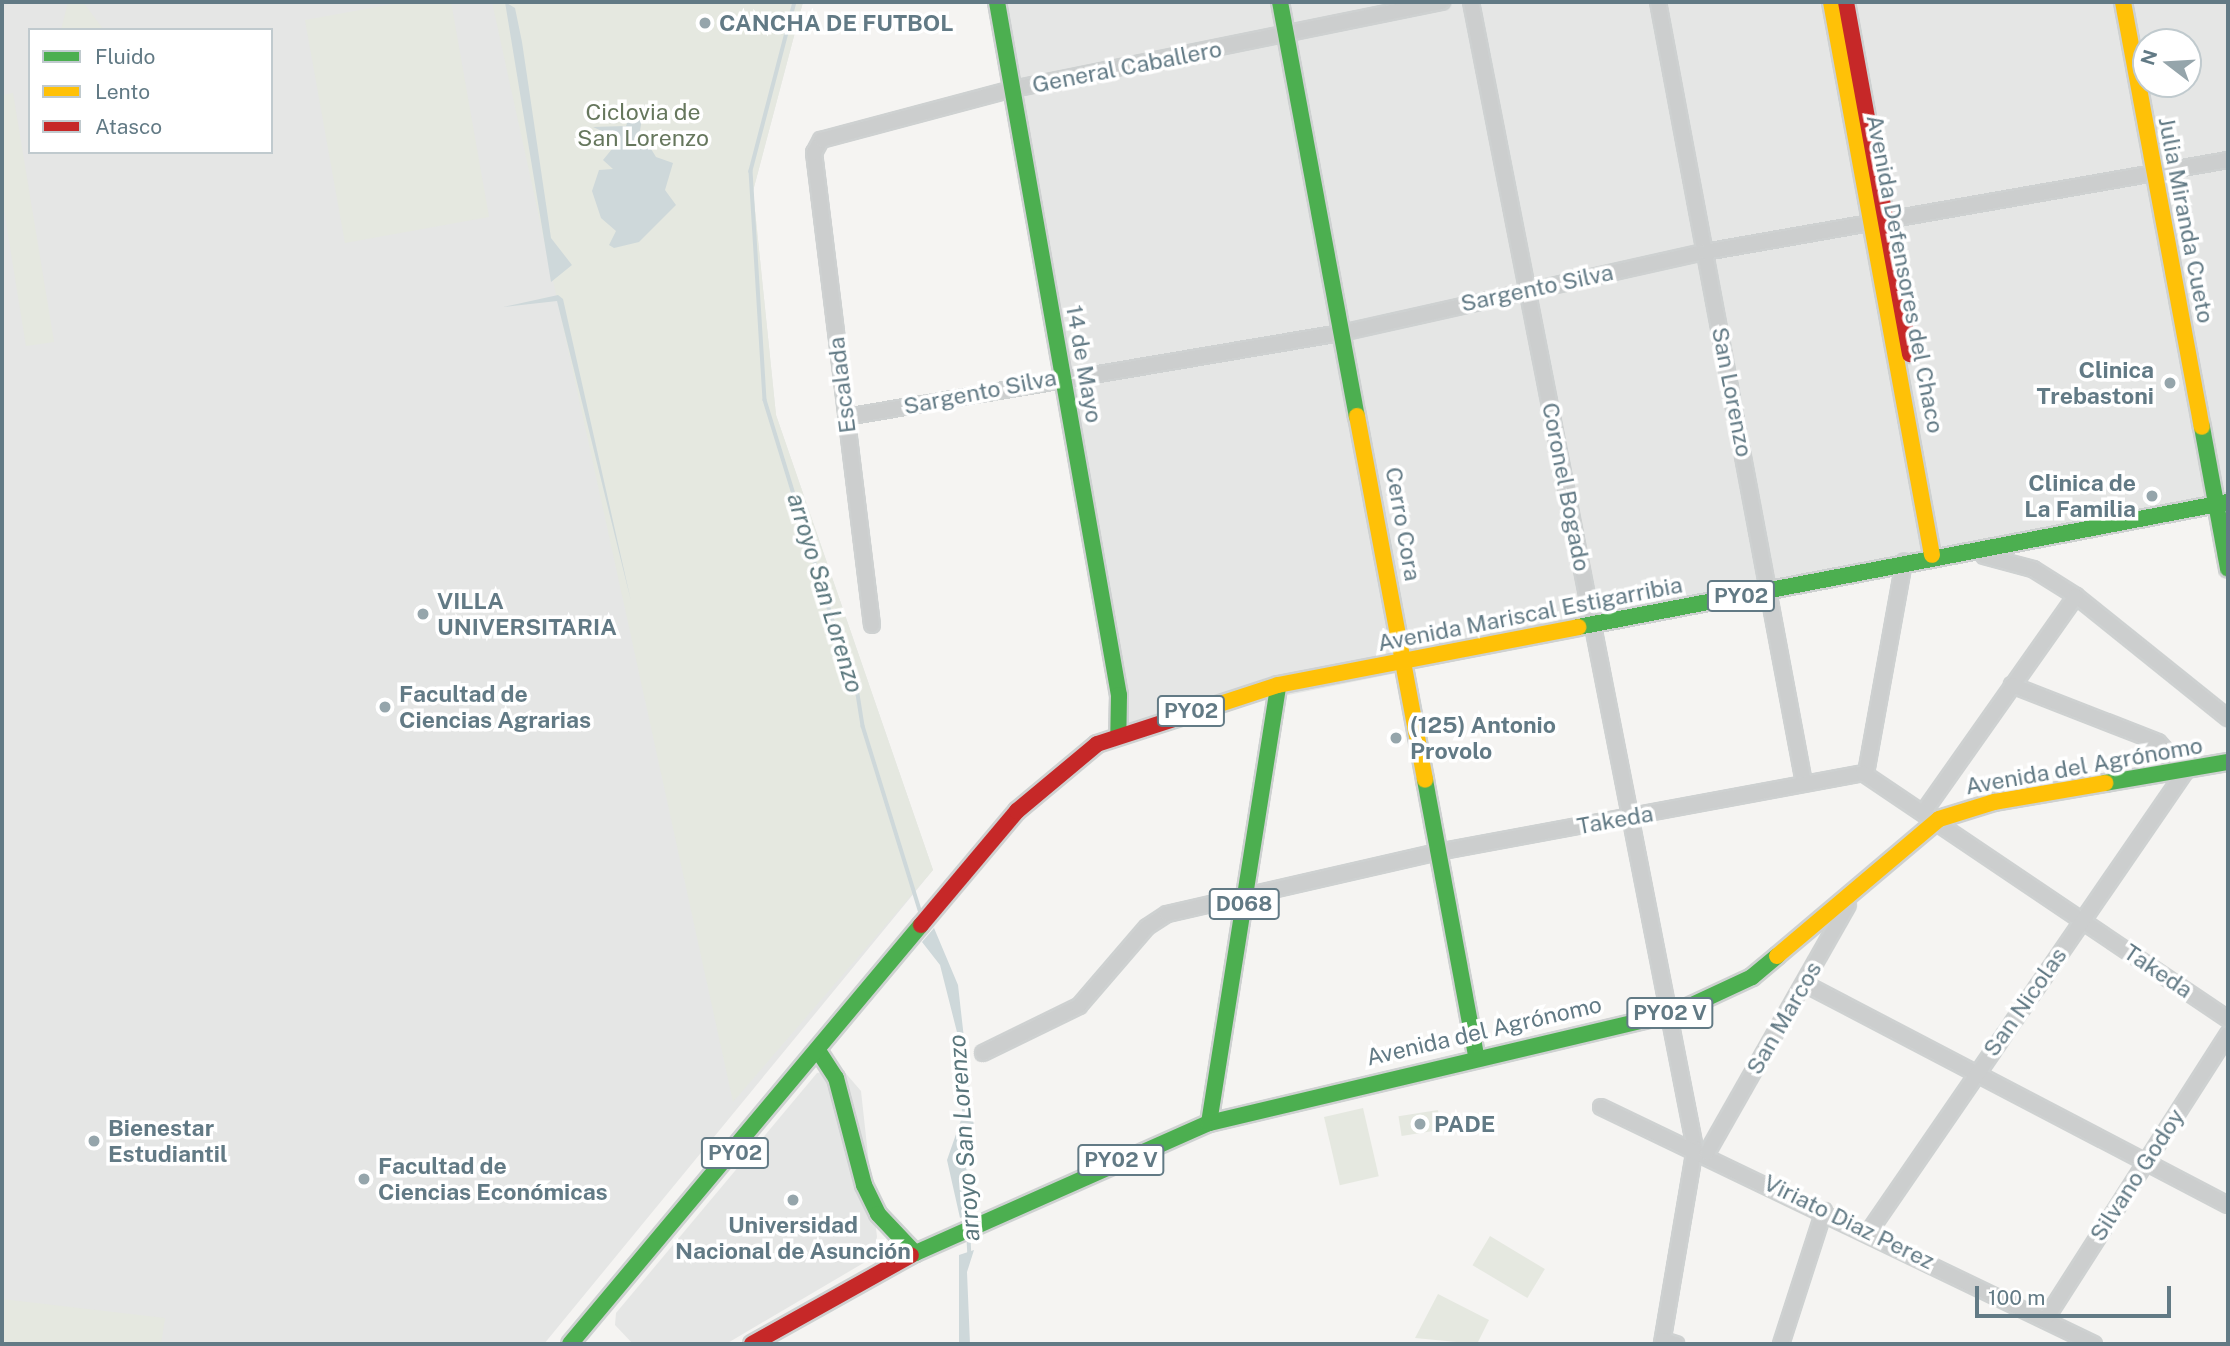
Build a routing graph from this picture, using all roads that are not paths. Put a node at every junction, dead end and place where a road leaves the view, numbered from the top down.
1 (997, 2) edge
2 (1280, 2) edge
3 (1442, 2) edge
4 (1471, 2) edge
5 (1658, 2) edge
6 (1830, 2) edge
7 (1846, 2) edge
8 (2123, 2) edge
9 (1285, 36) junction
10 (1013, 89) junction
11 (816, 145) joint
12 (2228, 160) edge
13 (2153, 174) junction
14 (1879, 219) junction
15 (1705, 252) junction
16 (1526, 289) junction
17 (1346, 332) junction
18 (1063, 377) junction
19 (846, 417) junction
20 (2223, 503) edge
21 (1944, 552) junction
22 (1904, 561) junction
23 (2228, 569) edge
24 (1768, 590) junction
25 (2076, 596) junction
26 (872, 625) dead end
27 (1594, 627) junction
28 (1405, 662) junction
29 (2011, 685) junction
30 (1271, 687) junction
31 (2228, 718) edge
32 (1118, 734) junction
33 (2228, 762) edge
34 (2185, 772) junction
35 (1866, 773) junction
36 (1804, 783) junction
37 (1924, 810) junction
38 (1631, 817) junction
39 (1939, 819) junction
40 (1437, 852) junction
41 (1861, 883) junction
42 (1238, 897) junction
43 (2083, 920) junction
44 (1805, 984) junction
45 (1665, 1014) junction
46 (2228, 1019) edge
47 (2228, 1034) edge
48 (819, 1052) junction
49 (983, 1053) dead end
50 (1476, 1055) junction
51 (1975, 1074) junction
52 (1601, 1107) dead end
53 (1209, 1123) junction
54 (1701, 1150) junction
55 (2146, 1158) junction
56 (2228, 1205) edge
57 (1824, 1212) junction
58 (1868, 1233) junction
59 (918, 1252) junction
60 (2047, 1317) junction
61 (581, 1341) edge
62 (1667, 1343) edge
63 (752, 1344) edge
64 (1781, 1344) edge
65 (2094, 1344) edge

1 - 10 main road, 14 de Mayo
2 - 9 main road, Cerro Cora
3 - 9 street, General Caballero
4 - 16 street, Coronel Bogado
5 - 15 street, San Lorenzo
6 - 14 main road, Avenida Defensores del Chaco
7 - 14 main road, Avenida Defensores del Chaco
8 - 13 main road, Julia Miranda Cueto
9 - 10 street, General Caballero
9 - 17 main road, Cerro Cora
10 - 11 street, General Caballero
10 - 18 main road, 14 de Mayo
11 - 19 street, Escalada
12 - 13 street, Sargento Silva
13 - 14 street, Sargento Silva
13 - 20 main road, Julia Miranda Cueto
14 - 15 street, Sargento Silva
14 - 21 main road, Avenida Defensores del Chaco
15 - 16 street, Sargento Silva
15 - 24 street, San Lorenzo
16 - 17 street, Sargento Silva
16 - 27 street, Coronel Bogado
17 - 18 street, Sargento Silva
17 - 28 main road, Cerro Cora
18 - 19 street, Sargento Silva
18 - 32 main road, 14 de Mayo
19 - 26 street, Escalada
20 - 21 main road, Avenida Mariscal Estigarribia / PY02
20 - 23 main road, Julia Miranda Cueto
21 - 22 main road, Avenida Mariscal Estigarribia / PY02
21 - 25 street
22 - 24 main road, Avenida Mariscal Estigarribia / PY02
22 - 35 street
24 - 27 main road, Avenida Mariscal Estigarribia / PY02
24 - 36 street, San Lorenzo
25 - 29 street
25 - 31 street
27 - 28 main road, Avenida Mariscal Estigarribia / PY02
27 - 38 street, Coronel Bogado
28 - 30 main road, Avenida Mariscal Estigarribia / PY02
28 - 40 main road, Cerro Cora
29 - 34 street
29 - 37 street
30 - 32 main road, PY02
30 - 42 main road, D068
32 - 48 main road, PY02
33 - 34 main road, Avenida del Agrónomo / PY02 V
34 - 39 main road, Avenida del Agrónomo / PY02 V
34 - 43 street, San Nicolas
35 - 36 street, Takeda
35 - 37 street, Takeda
36 - 38 street, Takeda
37 - 39 street, Takeda
38 - 40 street, Takeda
38 - 45 street, Coronel Bogado
39 - 41 main road, Avenida del Agrónomo / PY02 V
39 - 43 street, Takeda
40 - 42 street, Takeda
40 - 50 main road, Cerro Cora
41 - 44 street, San Marcos
41 - 45 main road, Avenida del Agrónomo / PY02 V
42 - 49 street, Takeda
42 - 53 main road, D068
43 - 46 street, Takeda
43 - 51 street, San Nicolas
44 - 51 street
44 - 54 street, San Marcos
45 - 50 main road, Avenida del Agrónomo / PY02 V
45 - 54 street, Coronel Bogado
47 - 55 street, Silvano Godoy
48 - 59 main road
48 - 61 main road, PY02
50 - 53 main road, Avenida del Agrónomo / PY02 V
51 - 55 street
51 - 58 street, San Nicolas
52 - 54 street, Viriato Diaz Perez
53 - 59 main road, Avenida del Agrónomo / PY02 V
54 - 57 street, Viriato Diaz Perez
54 - 62 street, Coronel Bogado
55 - 56 street
55 - 60 street, Silvano Godoy
57 - 58 street, Viriato Diaz Perez
57 - 64 street
58 - 60 street, Viriato Diaz Perez
59 - 63 main road, Avenida del Agrónomo
60 - 65 street, Viriato Diaz Perez

